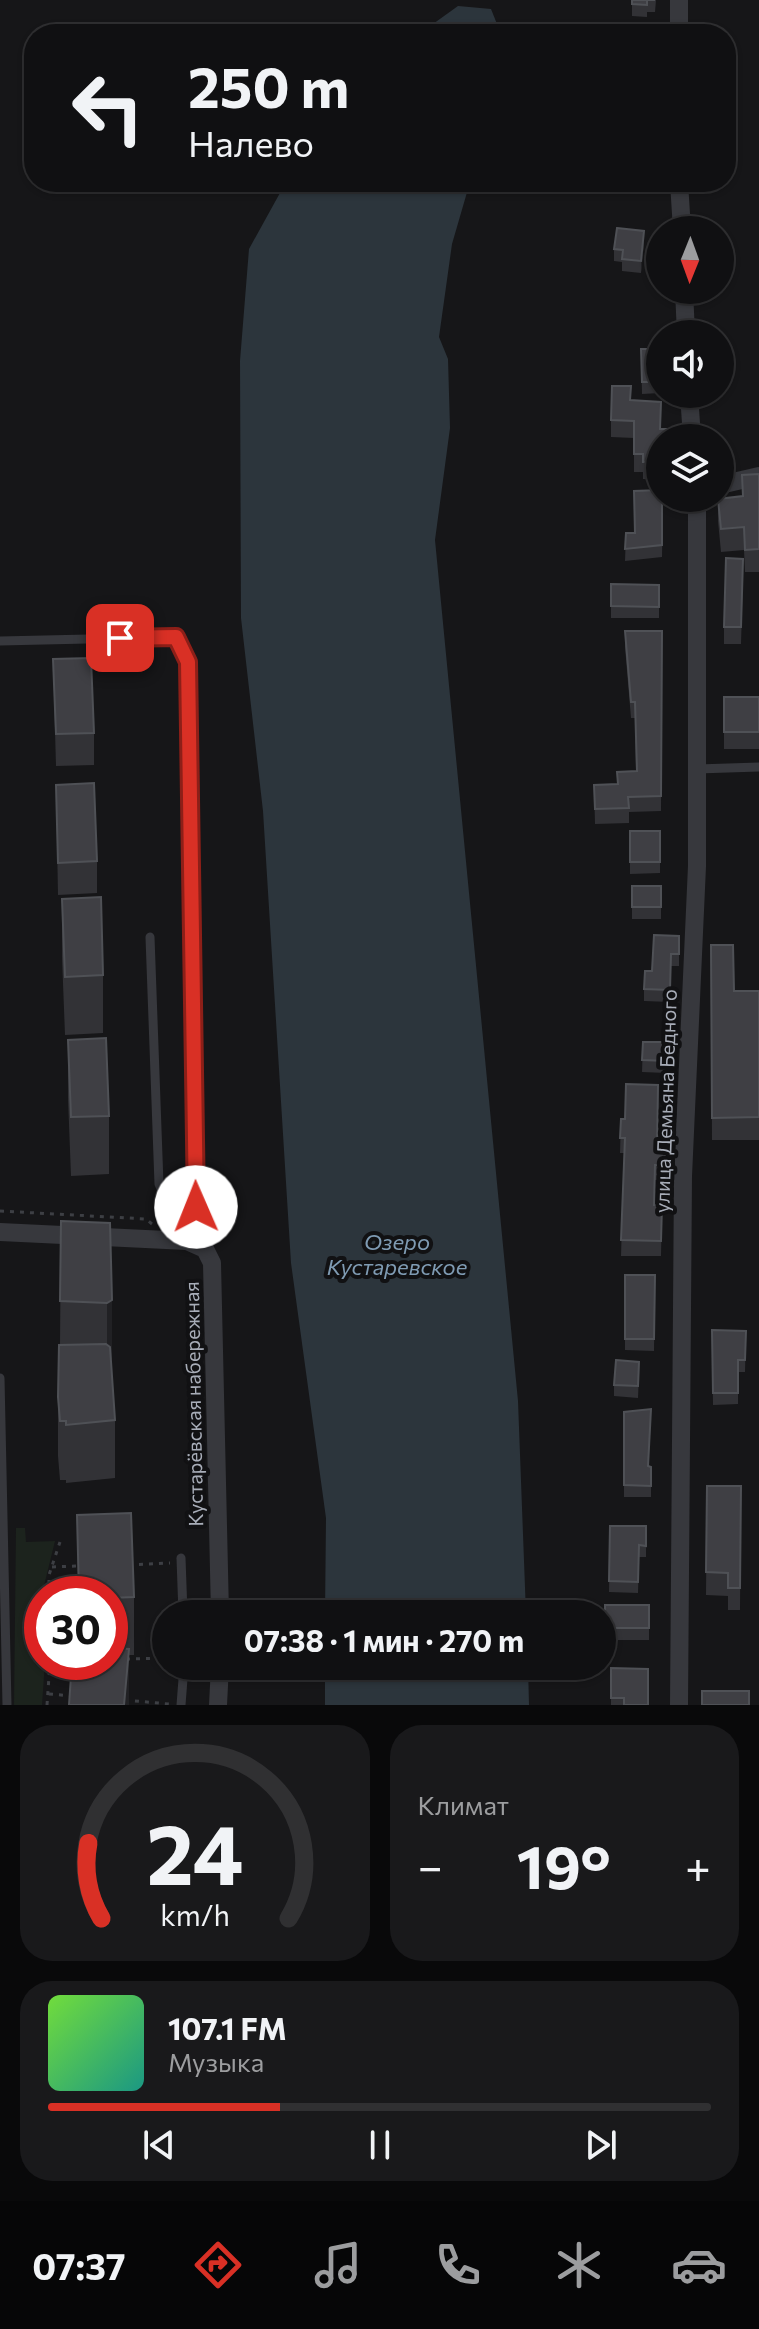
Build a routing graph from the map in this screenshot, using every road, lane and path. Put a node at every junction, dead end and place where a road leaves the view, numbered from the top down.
1 (679, 0) edge
2 (679, 24) edge
3 (680, 192) edge
4 (681, 216) edge
5 (759, 476) edge
6 (734, 482) edge
7 (697, 512) edge
8 (176, 637) joint
9 (0, 641) edge
10 (759, 767) edge
11 (697, 769) junction
12 (150, 937) dead end
13 (195, 1191) junction
14 (0, 1211) edge
15 (0, 1232) edge
16 (153, 1240) junction
17 (187, 1241) junction
18 (0, 1378) edge
19 (60, 1542) dead end
20 (181, 1561) joint
21 (124, 1565) edge
22 (81, 1566) edge
23 (52, 1567) junction
24 (51, 1576) edge
25 (182, 1600) edge
26 (220, 1600) edge
27 (152, 1658) edge
28 (128, 1659) edge
29 (49, 1680) edge
30 (182, 1680) edge
31 (219, 1680) edge
32 (49, 1694) junction
33 (78, 1697) edge
34 (122, 1700) edge
35 (7, 1705) edge
36 (47, 1705) edge
37 (181, 1705) edge
38 (218, 1705) edge
39 (679, 1705) edge

1 - 2 street
3 - 4 street
5 - 6 street
7 - 11 street, улица Демьяна Бедного
8 - 9 lane
8 - 13 street
10 - 11 lane
11 - 39 street, улица Демьяна Бедного
12 - 13 lane
13 - 17 street
14 - 16 path
15 - 16 street
16 - 17 street
17 - 26 street, Кустарёвская набережная
18 - 35 lane
19 - 23 path
20 - 21 path
20 - 25 lane
22 - 23 path
23 - 24 path
27 - 28 path
29 - 32 path
30 - 37 lane
31 - 38 street
32 - 33 path
32 - 36 path
34 - 37 path

